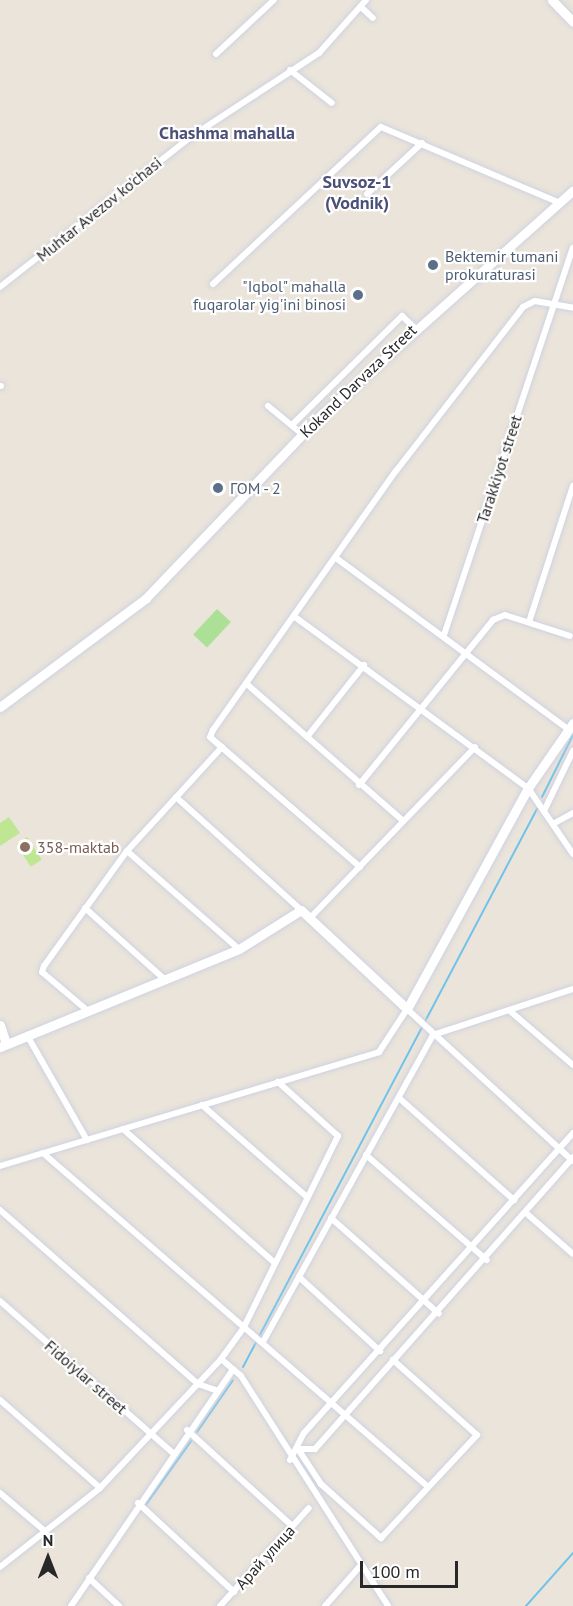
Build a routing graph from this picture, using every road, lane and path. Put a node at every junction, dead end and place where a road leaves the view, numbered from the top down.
1 (274, 0) edge
2 (366, 0) edge
3 (552, 0) edge
4 (361, 7) junction
5 (374, 18) dead end
6 (573, 22) edge
7 (216, 54) dead end
8 (290, 70) junction
9 (332, 103) dead end
10 (422, 143) junction
11 (573, 189) edge
12 (368, 194) dead end
13 (558, 202) junction
14 (573, 248) edge
15 (213, 284) dead end
16 (0, 286) edge
17 (555, 302) junction
18 (573, 308) edge
19 (414, 327) junction
20 (268, 406) dead end
21 (292, 425) junction
22 (302, 434) junction
23 (573, 486) edge
24 (336, 558) junction
25 (295, 617) junction
26 (529, 622) junction
27 (444, 635) junction
28 (570, 636) dead end
29 (464, 651) junction
30 (364, 665) junction
31 (249, 686) junction
32 (0, 707) edge
33 (421, 709) junction
34 (571, 727) edge
35 (307, 737) junction
36 (222, 747) junction
37 (475, 747) junction
38 (573, 751) edge
39 (359, 785) junction
40 (528, 788) junction
41 (176, 797) junction
42 (544, 812) junction
43 (573, 813) edge
44 (403, 821) junction
45 (553, 824) junction
46 (127, 851) junction
47 (573, 854) edge
48 (360, 867) junction
49 (85, 908) junction
50 (301, 910) junction
51 (311, 917) junction
52 (239, 949) junction
53 (164, 979) junction
54 (573, 989) edge
55 (407, 1009) junction
56 (88, 1011) junction
57 (510, 1011) junction
58 (0, 1025) edge
59 (27, 1035) junction
60 (433, 1035) junction
61 (3, 1045) edge
62 (573, 1065) edge
63 (278, 1082) junction
64 (399, 1098) junction
65 (202, 1105) junction
66 (123, 1129) junction
67 (573, 1133) edge
68 (87, 1140) junction
69 (560, 1148) junction
70 (43, 1153) junction
71 (366, 1155) junction
72 (572, 1159) edge
73 (0, 1166) edge
74 (307, 1197) junction
75 (514, 1200) junction
76 (0, 1210) edge
77 (526, 1213) junction
78 (331, 1218) junction
79 (472, 1247) junction
80 (573, 1254) edge
81 (487, 1260) junction
82 (274, 1262) junction
83 (299, 1277) junction
84 (0, 1301) edge
85 (424, 1301) junction
86 (439, 1314) junction
87 (244, 1327) junction
88 (264, 1340) junction
89 (380, 1351) junction
90 (221, 1359) junction
91 (393, 1360) junction
92 (233, 1369) junction
93 (198, 1384) junction
94 (215, 1390) junction
95 (0, 1400) edge
96 (335, 1402) junction
97 (346, 1411) junction
98 (187, 1430) junction
99 (151, 1434) junction
100 (298, 1449) junction
101 (172, 1452) junction
102 (290, 1460) junction
103 (427, 1486) junction
104 (100, 1488) junction
105 (0, 1493) edge
106 (138, 1503) junction
107 (309, 1508) dead end
108 (292, 1526) junction
109 (46, 1532) junction
110 (361, 1565) junction
111 (0, 1567) edge
112 (89, 1578) junction
113 (234, 1592) junction
114 (71, 1606) edge
115 (119, 1606) edge
116 (220, 1606) edge
117 (325, 1606) edge
118 (388, 1606) edge

1 - 7 street
2 - 4 street, Muhtar Avezov ko'chasi
3 - 6 street
4 - 5 street
4 - 8 street, Muhtar Avezov ko'chasi
8 - 9 street
8 - 16 street, Muhtar Avezov ko'chasi
10 - 12 street
10 - 13 street
10 - 15 street
11 - 13 street, Kokand Darvaza Street
13 - 19 street, Kokand Darvaza Street
14 - 17 street, Tarakkiyot street
17 - 18 street
17 - 24 street
17 - 27 street, Tarakkiyot street
19 - 21 street
19 - 22 street, Kokand Darvaza Street
20 - 21 street
21 - 22 street
22 - 32 street, Kokand Darvaza Street
23 - 26 street
24 - 25 street
24 - 27 street
25 - 30 street
25 - 31 street
26 - 28 street
26 - 29 street
27 - 29 street
29 - 33 street
29 - 34 street
30 - 33 street
30 - 35 street
31 - 35 street
31 - 36 street
33 - 37 street
33 - 39 street
34 - 40 street
35 - 39 street
36 - 41 street
36 - 48 street
37 - 40 street
37 - 44 street
38 - 42 street
39 - 44 street
40 - 42 street
40 - 55 street
41 - 46 street
41 - 50 street
42 - 45 street
43 - 45 street
44 - 48 street
45 - 47 street
46 - 49 street
46 - 52 street
48 - 51 street
49 - 53 street
49 - 56 street
50 - 51 street
50 - 52 street
51 - 55 street
52 - 53 street
53 - 56 street
54 - 57 street
55 - 60 street
55 - 63 street
56 - 59 street
57 - 60 street
57 - 62 street
58 - 61 street
59 - 61 street
59 - 68 street
60 - 64 street
60 - 69 street
63 - 65 street
63 - 74 street
64 - 71 street
64 - 75 street
65 - 66 street
65 - 74 street
66 - 68 street
66 - 82 street
67 - 69 street
68 - 70 street
69 - 72 street
69 - 75 street
70 - 73 street
70 - 87 street
71 - 78 street
71 - 79 street
72 - 77 street
74 - 82 street
75 - 79 street
76 - 93 street
77 - 80 street
77 - 81 street
78 - 83 street
78 - 85 street
79 - 81 street
79 - 85 street
81 - 86 street
82 - 87 street
83 - 88 street
83 - 89 street
84 - 99 street, Fidoiylar street
85 - 86 street
85 - 89 street
86 - 91 street
87 - 88 street
87 - 90 street
88 - 96 street
89 - 96 street
90 - 92 street
90 - 93 street
91 - 97 street
91 - 103 street
92 - 94 street
92 - 102 street
93 - 94 street
93 - 99 street
94 - 98 street
95 - 104 street
96 - 97 street
96 - 100 street
97 - 100 street
97 - 103 street
98 - 101 street
98 - 108 street
99 - 101 street, Fidoiylar street
99 - 104 street
100 - 102 street
100 - 103 street
101 - 106 street
102 - 110 street
104 - 109 street
105 - 109 street
106 - 112 street
106 - 113 street
107 - 108 street, Арай улица
108 - 113 street, Арай улица
109 - 111 street
110 - 117 street
110 - 118 street
112 - 114 street
112 - 115 street
113 - 116 street, Арай улица

